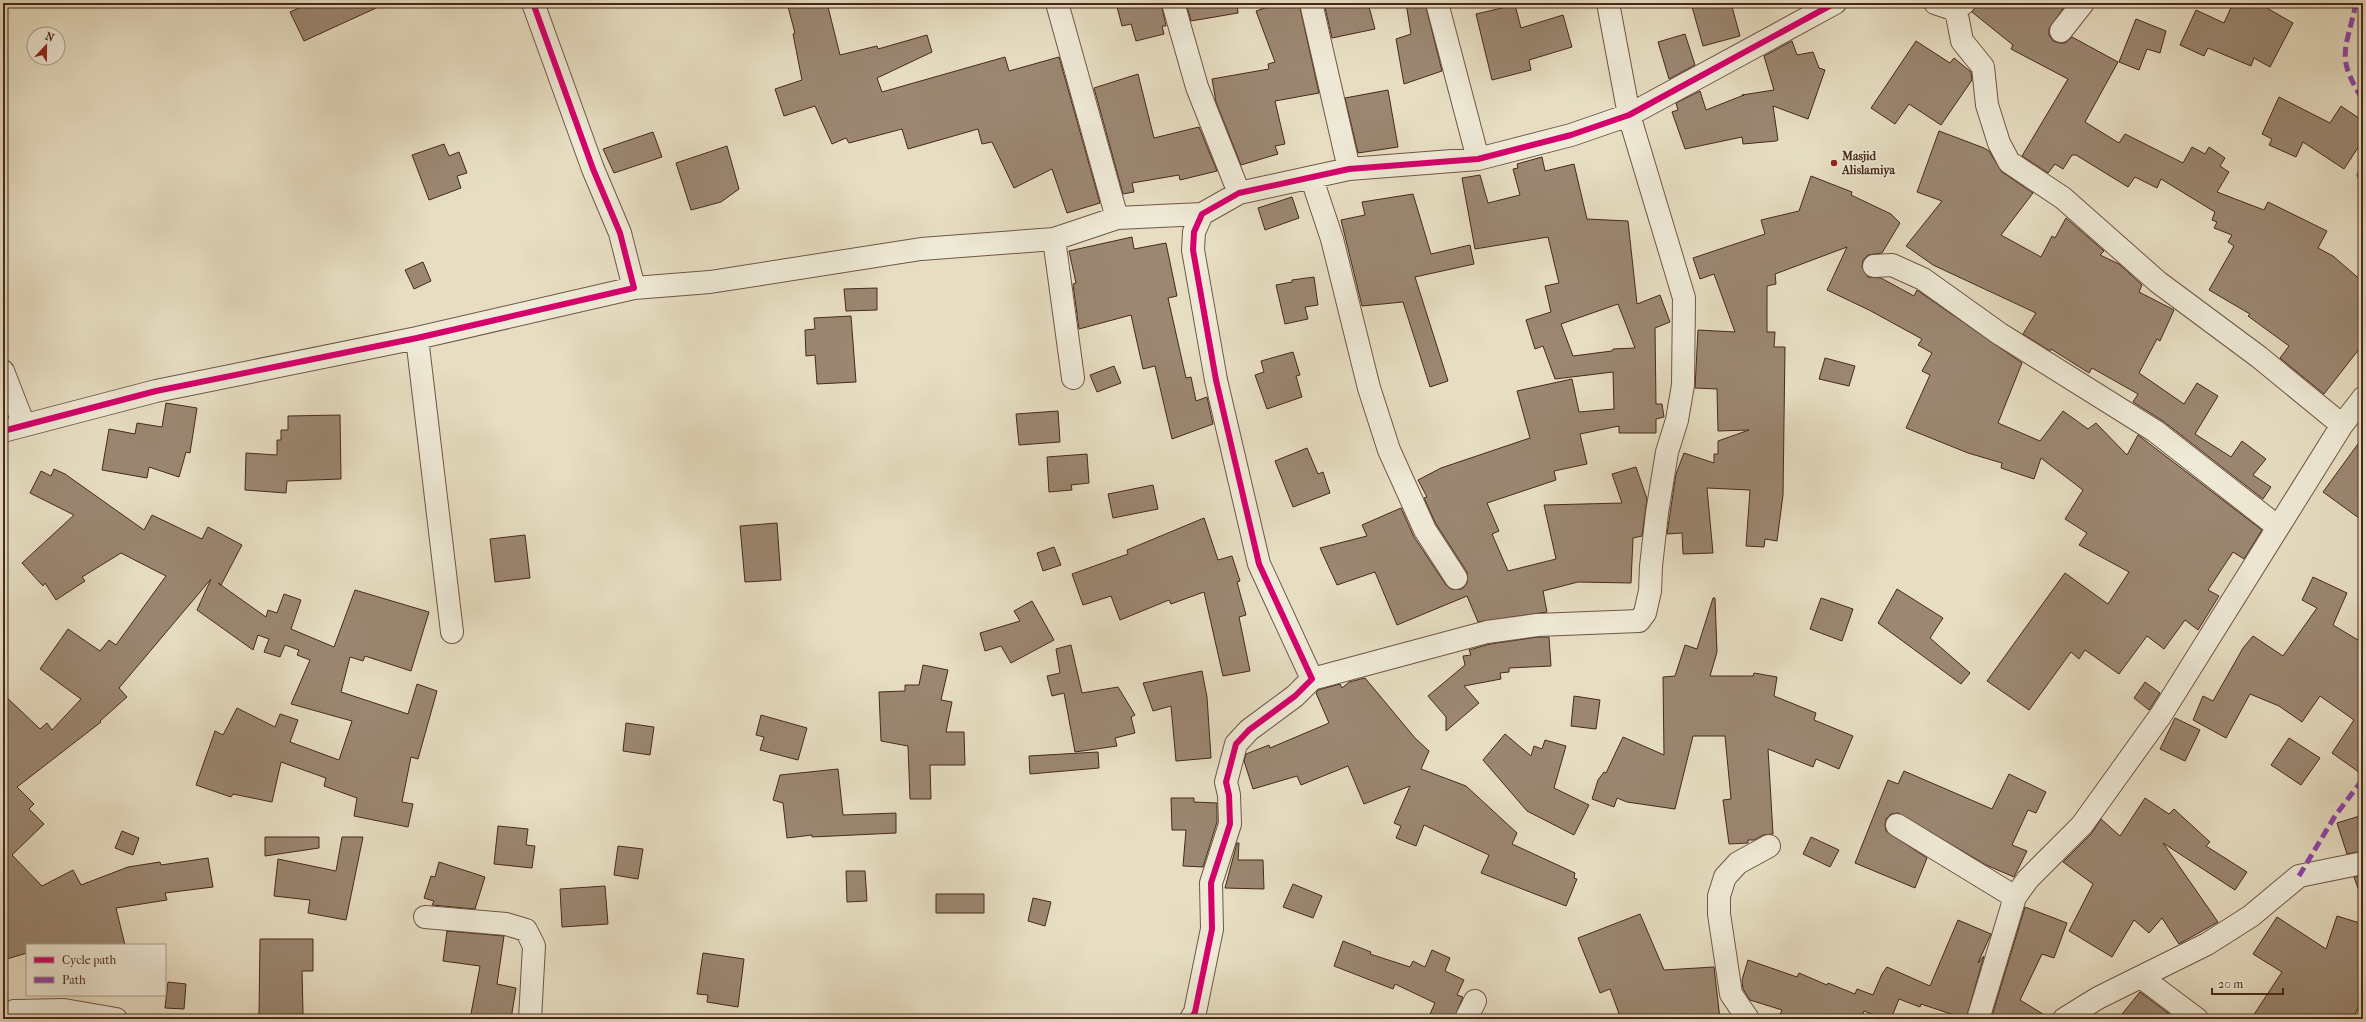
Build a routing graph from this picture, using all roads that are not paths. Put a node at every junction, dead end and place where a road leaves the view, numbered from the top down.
1 (533, 3) edge
2 (1057, 3) edge
3 (1173, 3) edge
4 (1312, 3) edge
5 (1437, 3) edge
6 (1608, 3) edge
7 (1835, 3) edge
8 (1935, 3) edge
9 (2083, 3) edge
10 (1960, 6) edge
11 (2061, 31) dead end
12 (1629, 115) junction
13 (1478, 159) junction
14 (1349, 169) junction
15 (1312, 178) junction
16 (1239, 193) junction
17 (1202, 214) junction
18 (1117, 218) junction
19 (1054, 239) junction
20 (1874, 266) dead end
21 (634, 288) junction
22 (417, 338) junction
23 (3, 371) edge
24 (1073, 378) dead end
25 (2363, 398) edge
26 (24, 425) junction
27 (2342, 426) junction
28 (3, 431) edge
29 (2278, 527) junction
30 (1456, 578) dead end
31 (452, 632) dead end
32 (1312, 679) junction
33 (1897, 825) dead end
34 (1770, 846) dead end
35 (2363, 863) edge
36 (2015, 897) junction
37 (425, 917) dead end
38 (2141, 977) junction
39 (14, 1012) dead end
40 (63, 1015) edge
41 (116, 1019) edge
42 (530, 1019) edge
43 (1191, 1019) edge
44 (1748, 1019) edge
45 (1978, 1019) edge
46 (2064, 1019) edge
47 (2197, 1019) edge

1 - 21 street
2 - 18 street
3 - 16 street
4 - 14 street
5 - 13 street
6 - 12 street
7 - 12 street
8 - 10 street
9 - 11 street
10 - 27 street
12 - 13 street
12 - 32 street
13 - 14 street
14 - 15 street
15 - 16 street
15 - 30 street
16 - 17 street
17 - 18 street
17 - 32 street
18 - 19 street
19 - 21 street
19 - 24 street
20 - 29 street
21 - 22 street
22 - 26 street
22 - 31 street
23 - 26 street
25 - 27 street
26 - 28 street
27 - 29 street
29 - 36 street
32 - 43 street
33 - 36 street
34 - 44 street
35 - 38 street
36 - 45 street
37 - 42 street
38 - 46 street
38 - 47 street
39 - 40 street
40 - 41 street

